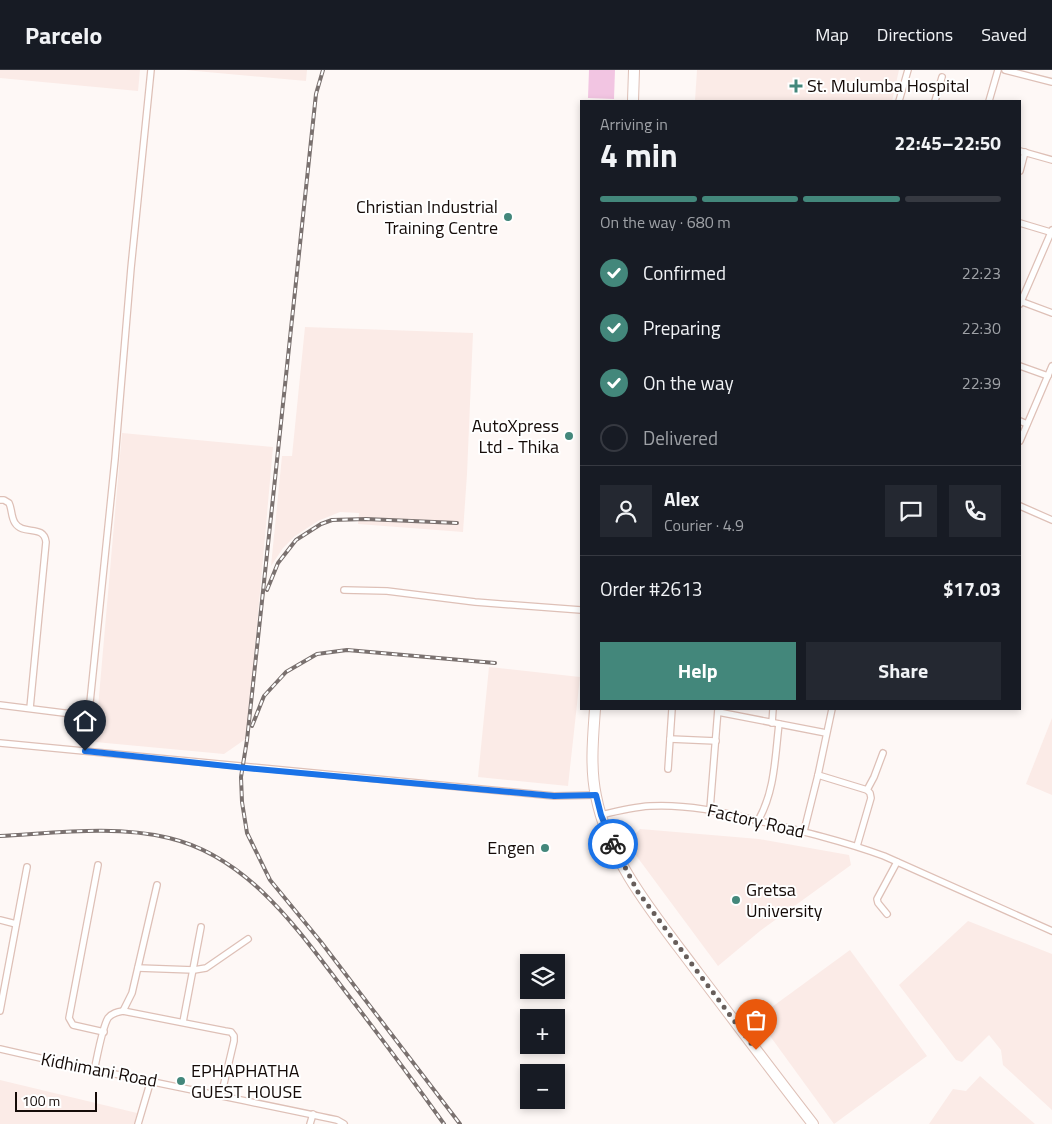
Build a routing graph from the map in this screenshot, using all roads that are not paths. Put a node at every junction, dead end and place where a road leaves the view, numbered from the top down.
1 (151, 70) edge
2 (634, 70) edge
3 (908, 70) edge
4 (998, 70) edge
5 (1005, 70) edge
6 (1019, 72) edge
7 (942, 77) dead end
8 (1052, 82) edge
9 (633, 100) edge
10 (899, 100) edge
11 (935, 100) edge
12 (989, 100) edge
13 (1022, 152) edge
14 (1052, 160) edge
15 (1021, 223) edge
16 (1051, 231) edge
17 (1021, 300) edge
18 (1021, 302) edge
19 (1052, 313) edge
20 (1021, 366) edge
21 (1052, 366) edge
22 (1048, 376) junction
23 (1021, 421) edge
24 (1027, 424) junction
25 (1021, 439) edge
26 (0, 500) edge
27 (1021, 506) edge
28 (1052, 520) edge
29 (344, 590) dead end
30 (580, 610) edge
31 (0, 705) edge
32 (30, 708) junction
33 (595, 710) edge
34 (672, 710) edge
35 (773, 710) edge
36 (832, 710) edge
37 (718, 711) edge
38 (88, 716) junction
39 (772, 723) junction
40 (779, 724) junction
41 (826, 733) junction
42 (670, 738) junction
43 (716, 742) junction
44 (0, 743) edge
45 (85, 751) junction
46 (883, 753) dead end
47 (668, 769) dead end
48 (818, 776) junction
49 (867, 790) junction
50 (596, 795) junction
51 (710, 809) junction
52 (601, 815) junction
53 (758, 821) junction
54 (804, 831) junction
55 (857, 846) junction
56 (897, 862) junction
57 (98, 865) dead end
58 (27, 867) dead end
59 (157, 885) dead end
60 (888, 914) dead end
61 (0, 920) edge
62 (16, 924) junction
63 (201, 927) dead end
64 (1052, 931) edge
65 (248, 939) dead end
66 (138, 968) junction
67 (194, 970) junction
68 (3, 979) edge
69 (0, 1011) edge
70 (123, 1011) junction
71 (183, 1022) junction
72 (104, 1032) junction
73 (0, 1049) edge
74 (94, 1071) junction
75 (151, 1080) junction
76 (221, 1096) junction
77 (313, 1114) junction
78 (138, 1124) edge
79 (310, 1124) edge
80 (344, 1124) edge
81 (813, 1124) edge

1 - 38 street
2 - 9 highway
3 - 10 street
4 - 12 street
5 - 6 street
6 - 8 street
7 - 11 street
13 - 14 street
15 - 16 street
16 - 17 street
18 - 19 street
20 - 22 street
21 - 22 street
22 - 24 street
23 - 24 street
24 - 25 street
26 - 32 street
27 - 28 street
29 - 30 street
31 - 32 street
32 - 38 street
33 - 50 highway
34 - 42 street
35 - 39 street
36 - 41 street
37 - 39 street
37 - 43 street
38 - 45 street
39 - 40 street
40 - 41 street
40 - 53 street
41 - 48 street
42 - 43 street
42 - 47 street
43 - 51 street
44 - 45 street
45 - 50 street
46 - 49 street
48 - 49 street
48 - 54 street
49 - 55 street
50 - 52 highway
51 - 52 street, Factory Road
51 - 53 street, Factory Road
52 - 81 highway
53 - 54 street, Factory Road
54 - 55 street, Factory Road
55 - 56 street, Factory Road
56 - 60 street
56 - 64 street, Factory Road
57 - 72 street
58 - 62 street
59 - 66 street
61 - 62 street
62 - 68 street
63 - 67 street
65 - 67 street
66 - 67 street
66 - 70 street
67 - 71 street
68 - 69 street
70 - 71 street
70 - 72 street
71 - 76 street
72 - 74 street
73 - 74 street, Kidhimani Road
74 - 75 street, Kidhimani Road
75 - 76 street, Kidhimani Road
75 - 78 street
76 - 77 street, Kidhimani Road
77 - 79 street
77 - 80 street, Kidhimani Road

